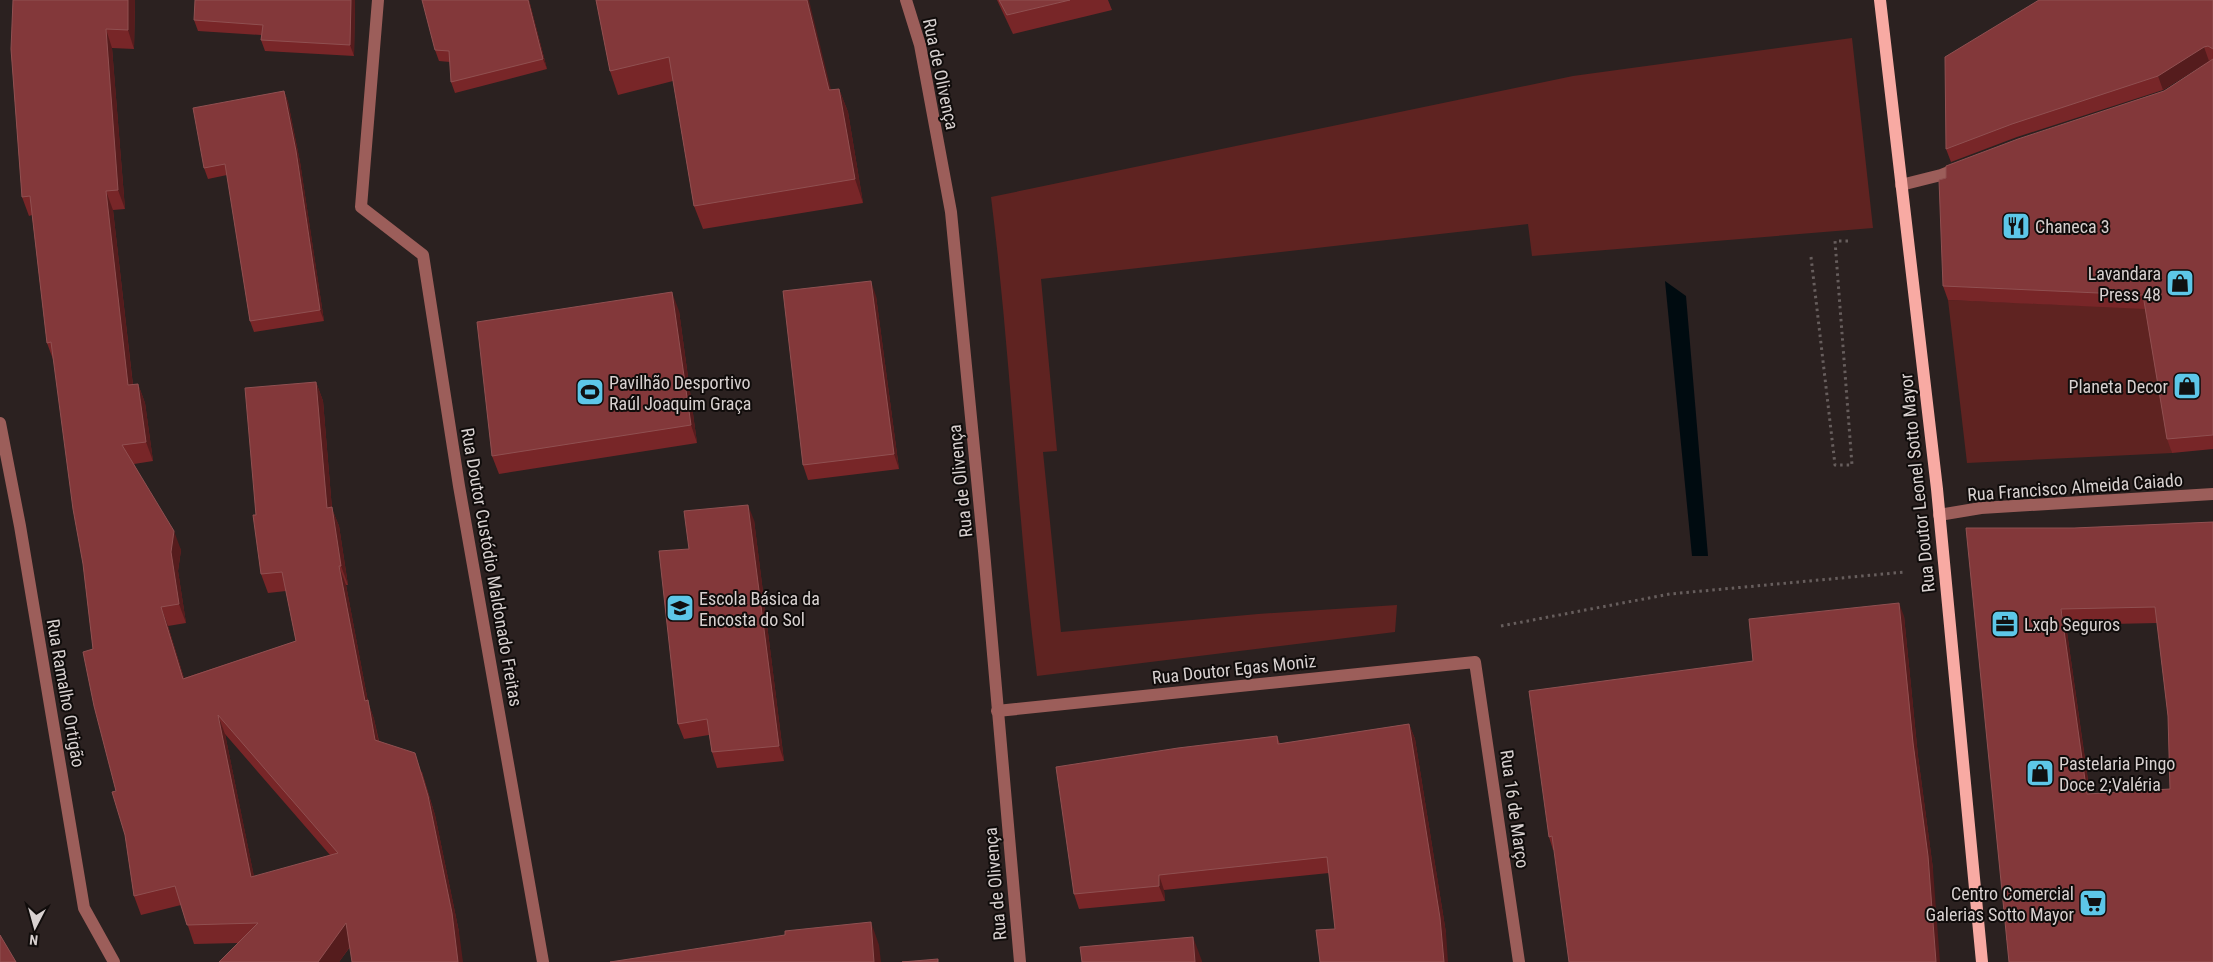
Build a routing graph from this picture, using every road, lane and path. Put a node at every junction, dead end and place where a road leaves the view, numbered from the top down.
1 (378, 0) edge
2 (906, 0) edge
3 (1880, 0) edge
4 (1976, 162) edge
5 (1901, 185) junction
6 (1851, 241) dead end
7 (1811, 257) dead end
8 (0, 424) edge
9 (2213, 494) edge
10 (1939, 515) junction
11 (1906, 572) dead end
12 (1501, 626) dead end
13 (1475, 662) joint
14 (997, 711) junction
15 (114, 962) edge
16 (543, 962) edge
17 (1020, 962) edge
18 (1519, 962) edge
19 (1982, 962) edge

1 - 16 street, Rua Doutor Custódio Maldonado Freitas
2 - 14 street, Rua de Olivença
3 - 5 main road, Rua Doutor Leonel Sotto Mayor
4 - 5 street
5 - 10 main road, Rua Doutor Leonel Sotto Mayor
6 - 7 path
8 - 15 street, Rua Ramalho Ortigão
9 - 10 street, Rua Francisco Almeida Caiado
10 - 19 main road, Rua Doutor Leonel Sotto Mayor
11 - 12 path
13 - 14 street, Rua Doutor Egas Moniz
13 - 18 street, Rua 16 de Março
14 - 17 street, Rua de Olivença

